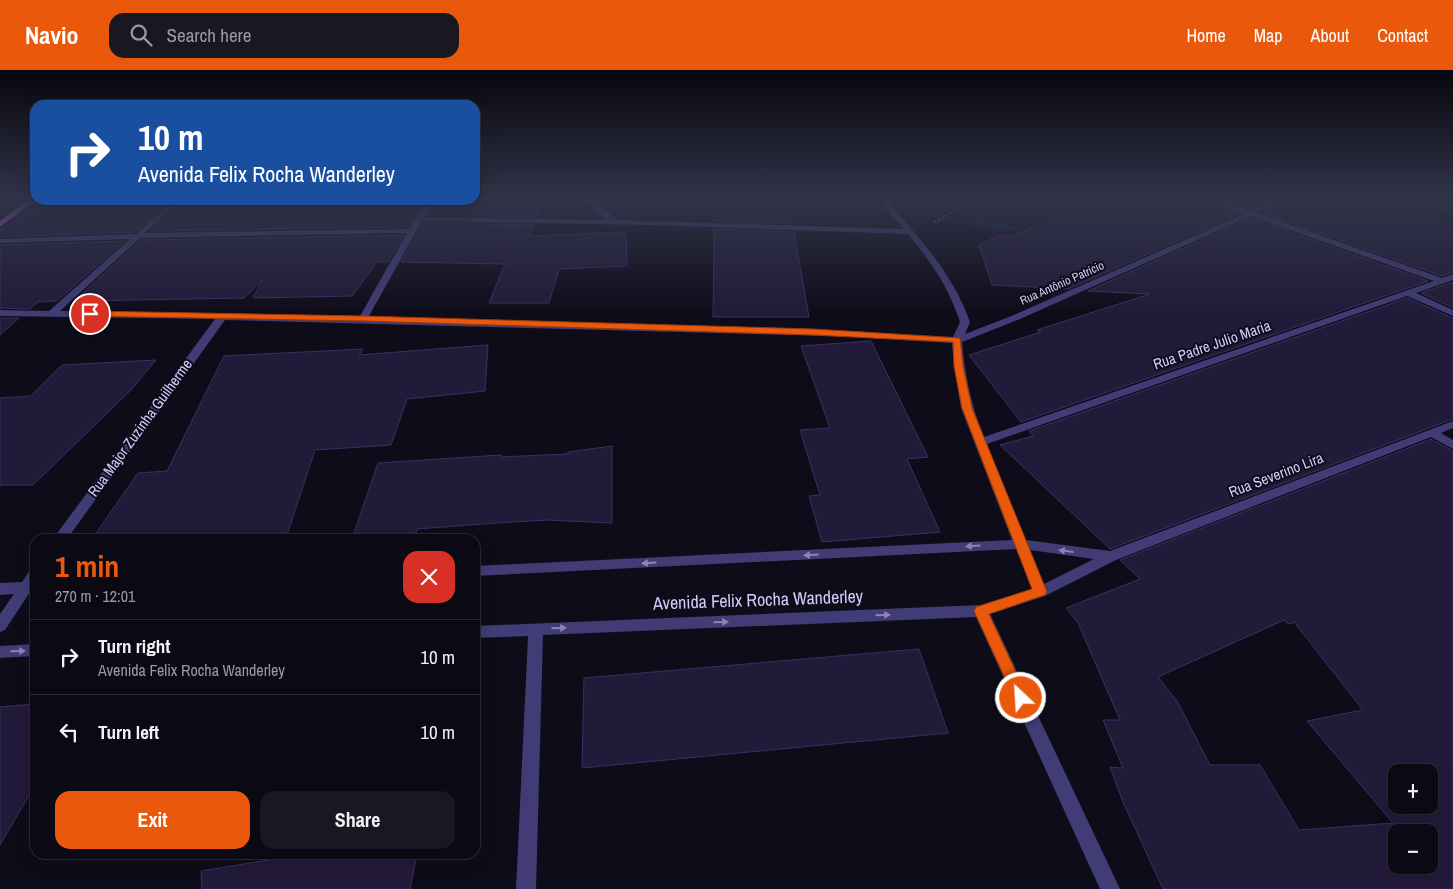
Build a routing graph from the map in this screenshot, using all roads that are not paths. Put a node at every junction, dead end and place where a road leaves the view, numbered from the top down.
1 (134, 236) edge
2 (140, 236) edge
3 (409, 236) edge
4 (913, 236) edge
5 (1198, 236) edge
6 (1323, 236) edge
7 (0, 241) edge
8 (1448, 279) edge
9 (1408, 293) junction
10 (0, 312) edge
11 (52, 313) junction
12 (1453, 313) edge
13 (220, 318) junction
14 (363, 319) junction
15 (957, 340) junction
16 (1453, 424) edge
17 (1432, 432) junction
18 (981, 442) junction
19 (1453, 444) edge
20 (64, 534) edge
21 (1022, 544) junction
22 (1111, 556) junction
23 (480, 571) edge
24 (30, 587) edge
25 (0, 588) edge
26 (1040, 592) junction
27 (981, 611) junction
28 (0, 626) edge
29 (536, 629) junction
30 (480, 632) edge
31 (30, 650) edge
32 (0, 652) edge
33 (526, 889) edge
34 (1110, 889) edge

1 - 7 street
2 - 11 street
3 - 14 street
4 - 15 street
5 - 15 street, Rua Antônio Patrício
6 - 8 street
8 - 9 street, Rua Padre Julio Maria
9 - 12 street
9 - 18 street, Rua Padre Julio Maria
10 - 11 street
11 - 13 street
13 - 14 street
13 - 20 street, Rua Major Zuzinha Guilherme
14 - 15 street
15 - 18 street
16 - 17 street, Rua Severino Lira
17 - 19 street
17 - 22 street, Rua Severino Lira
18 - 21 street
22 -> 21 street, Rua Severino Lira
21 -> 23 street
21 - 26 street
22 - 26 street, Rua Severino Lira
24 - 25 street
24 - 28 street
26 - 27 street, Avenida Felix Rocha Wanderley
29 -> 27 street, Avenida Felix Rocha Wanderley
27 - 34 street
29 - 30 street, Avenida Felix Rocha Wanderley
29 - 33 street
32 -> 31 street

